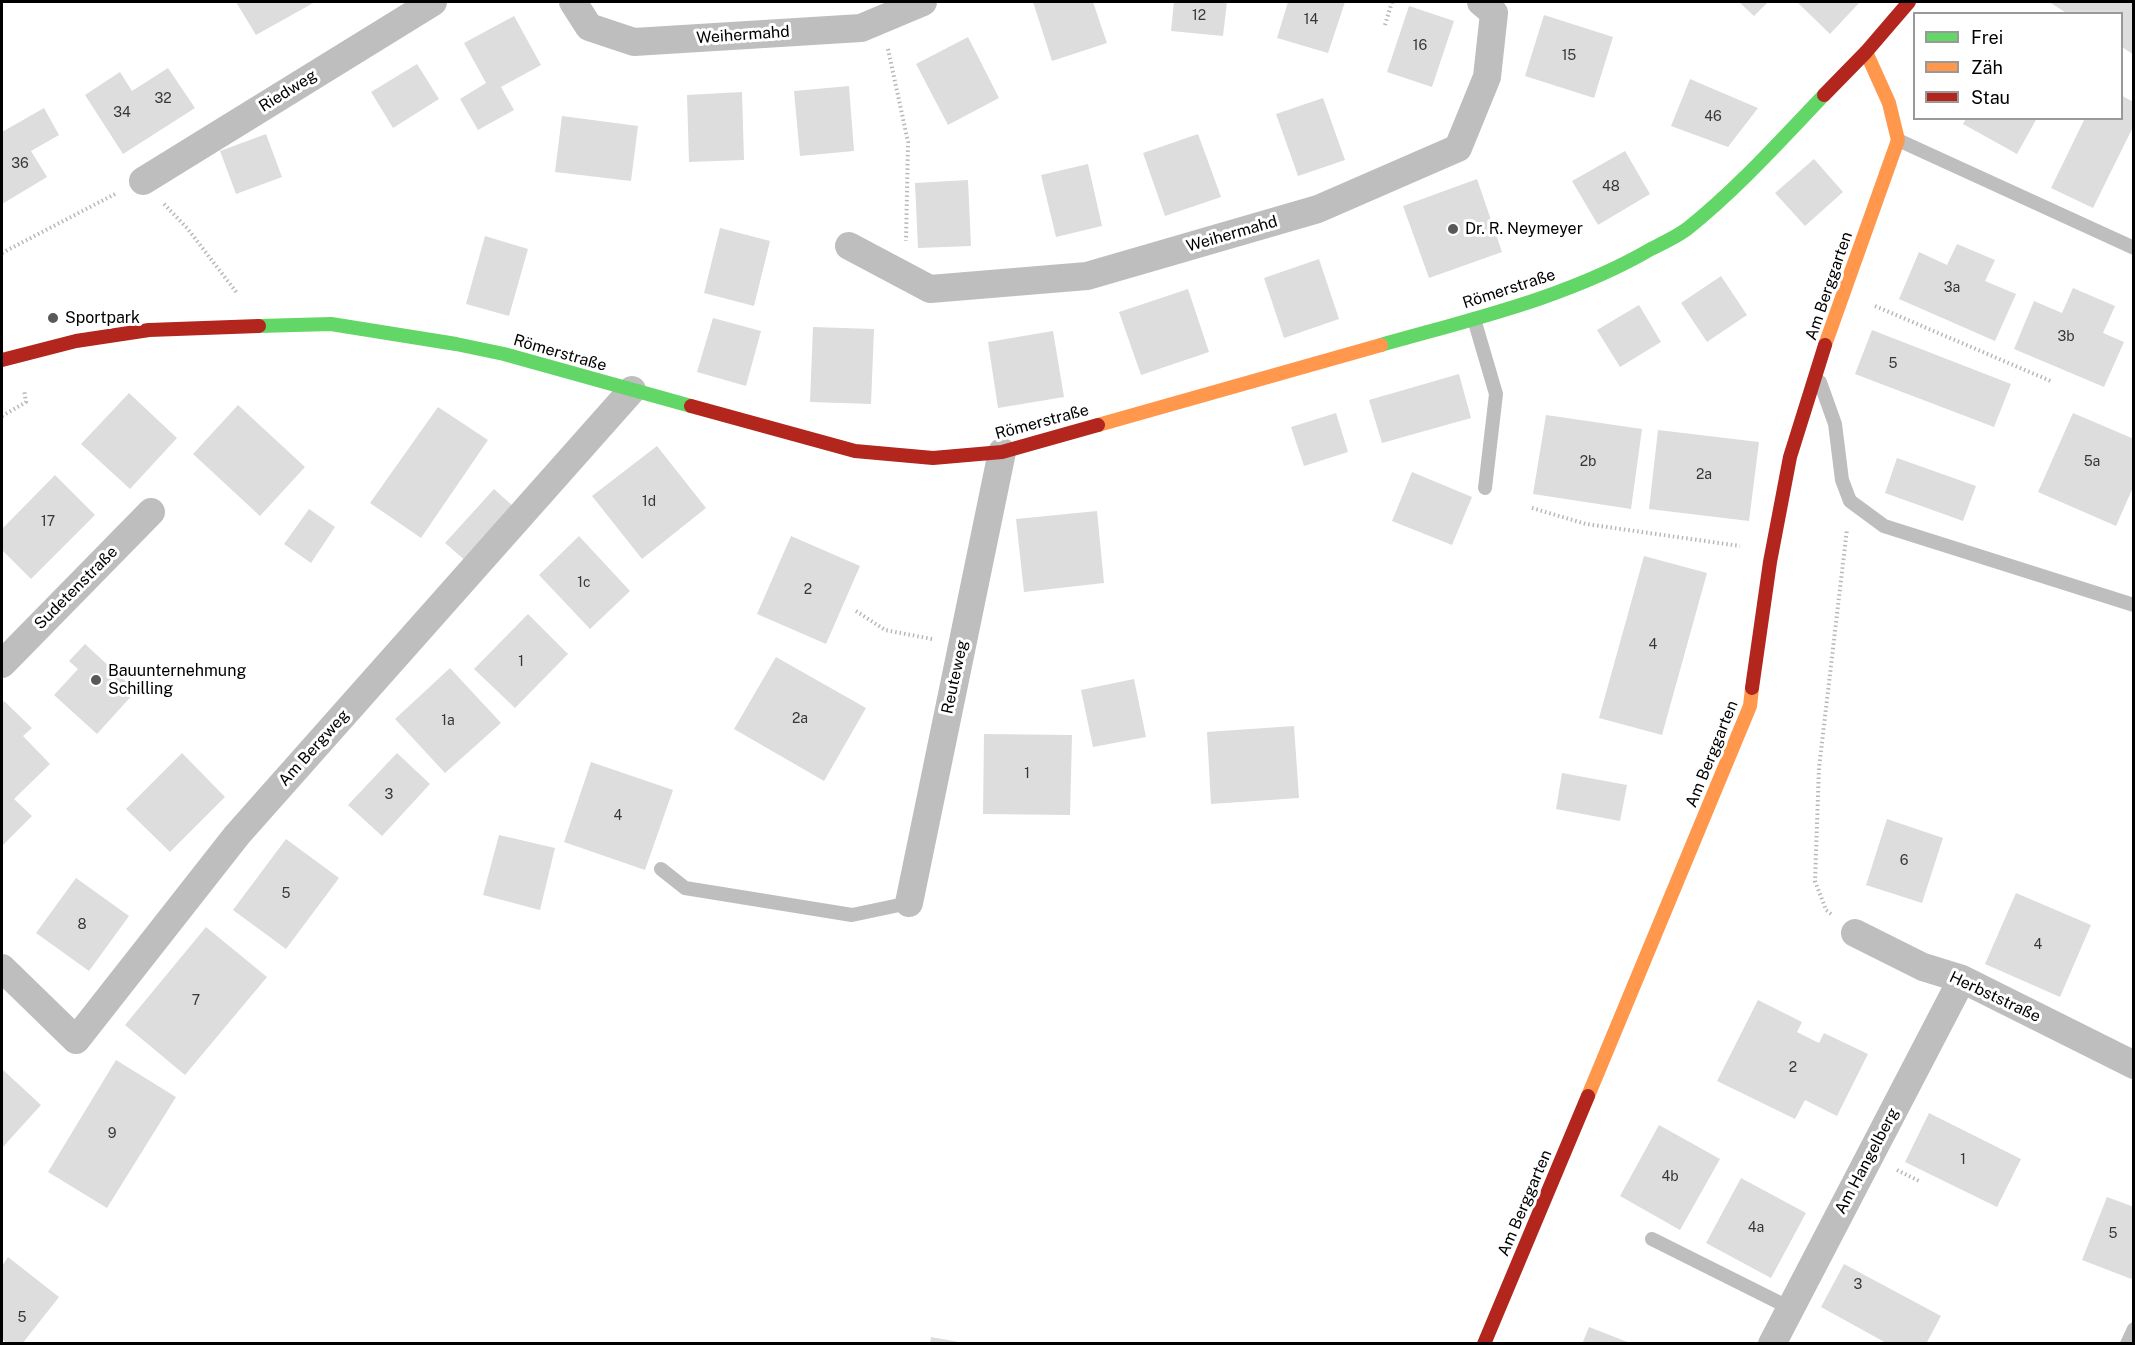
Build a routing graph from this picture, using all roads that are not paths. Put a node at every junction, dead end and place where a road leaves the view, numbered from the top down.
1 (433, 2) edge
2 (573, 2) edge
3 (923, 2) edge
4 (1481, 2) edge
5 (1909, 2) edge
6 (1866, 52) junction
7 (1898, 140) junction
8 (143, 181) road end
9 (849, 246) dead end
10 (2133, 248) edge
11 (1474, 318) junction
12 (2, 360) edge
13 (1816, 371) junction
14 (632, 390) junction
15 (1002, 452) junction
16 (1485, 488) dead end
17 (152, 512) dead end
18 (2133, 605) edge
19 (2, 664) edge
20 (661, 869) dead end
21 (909, 903) joint
22 (1855, 933) road end
23 (2, 968) edge
24 (1962, 979) junction
25 (2133, 1065) edge
26 (1652, 1239) dead end
27 (1790, 1308) junction
28 (2133, 1329) edge
29 (1484, 1344) edge
30 (1772, 1344) edge
31 (2127, 1344) edge

1 - 8 street, Riedweg
2 - 3 street, Weihermahd
4 - 9 street, Weihermahd
5 - 6 main road, Römerstraße
6 - 7 main road
6 - 11 main road, Römerstraße
7 - 10 lane
7 - 13 main road, Am Berggarten
11 - 15 main road, Römerstraße
11 - 16 lane
12 - 14 main road, Römerstraße
13 - 18 lane
13 - 29 main road, Am Berggarten
14 - 15 main road, Römerstraße
14 - 23 street, Am Bergweg
15 - 21 street, Reuteweg
17 - 19 street, Sudetenstraße
20 - 21 lane
22 - 24 street, Herbststraße
24 - 25 street, Herbststraße
24 - 27 street, Am Hangelberg
26 - 27 lane
27 - 30 street, Am Hangelberg
28 - 31 lane

